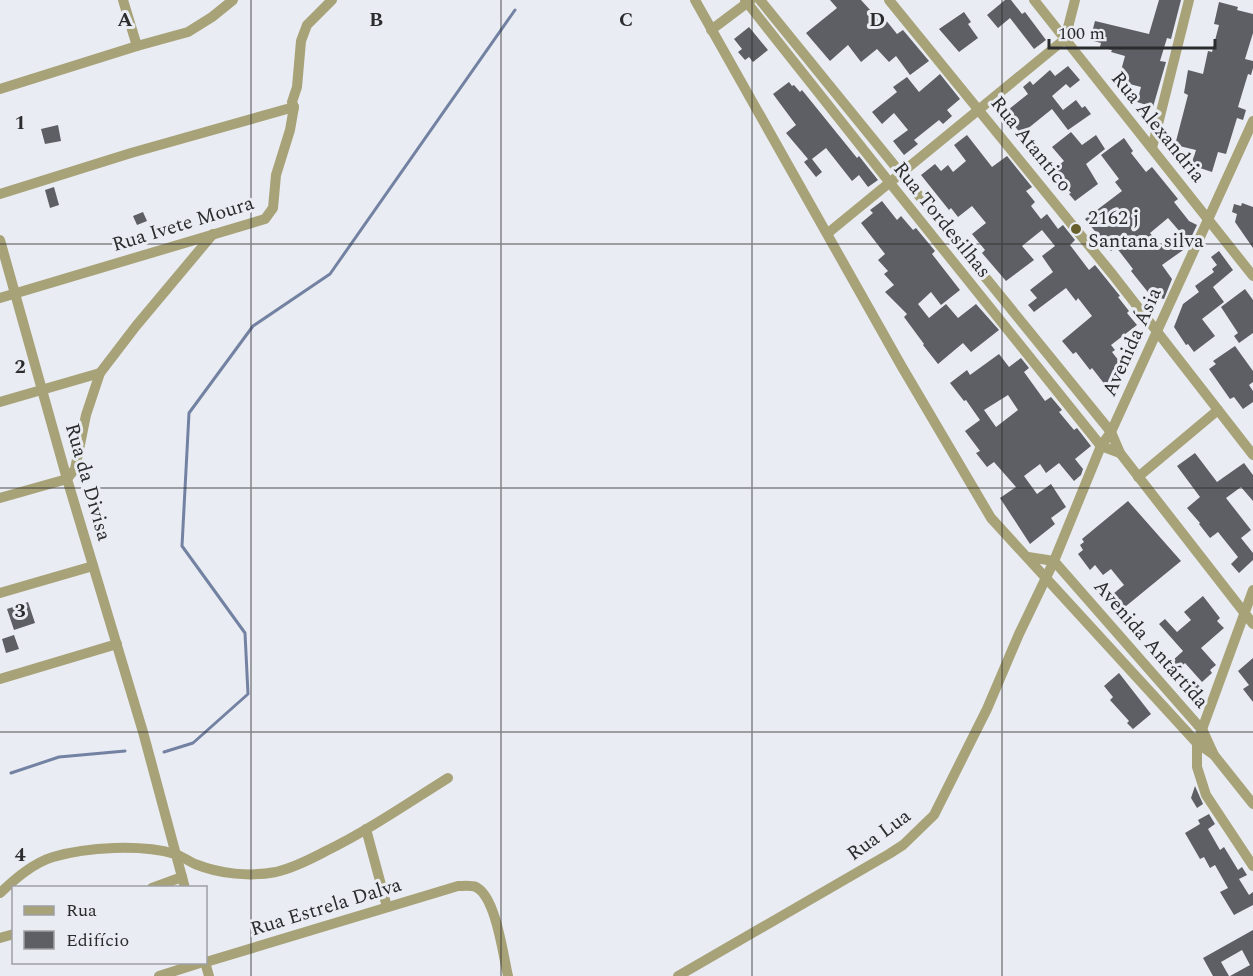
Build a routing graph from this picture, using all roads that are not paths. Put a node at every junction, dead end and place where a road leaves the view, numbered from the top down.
1 (123, 0) edge
2 (233, 0) edge
3 (332, 0) edge
4 (694, 0) edge
5 (760, 0) edge
6 (889, 0) edge
7 (1034, 0) edge
8 (1075, 0) edge
9 (1189, 0) edge
10 (748, 1) edge
11 (711, 30) junction
12 (1065, 39) junction
13 (137, 46) junction
14 (0, 89) edge
15 (294, 107) junction
16 (979, 109) junction
17 (1253, 121) edge
18 (1152, 148) junction
19 (902, 173) junction
20 (890, 183) junction
21 (0, 194) edge
22 (1208, 219) junction
23 (828, 233) junction
24 (213, 234) junction
25 (0, 240) edge
26 (1253, 276) edge
27 (16, 294) junction
28 (0, 298) edge
29 (1156, 332) junction
30 (100, 373) junction
31 (43, 389) junction
32 (0, 402) edge
33 (1218, 410) junction
34 (1111, 432) junction
35 (1101, 446) junction
36 (1120, 453) junction
37 (1253, 455) edge
38 (1138, 477) junction
39 (68, 479) junction
40 (0, 498) edge
41 (1028, 557) junction
42 (1054, 561) junction
43 (93, 566) junction
44 (1045, 579) junction
45 (1253, 590) edge
46 (0, 593) edge
47 (1245, 614) junction
48 (1253, 624) edge
49 (117, 644) junction
50 (0, 679) edge
51 (1203, 731) junction
52 (1197, 743) junction
53 (1214, 754) junction
54 (448, 778) dead end
55 (1253, 804) edge
56 (366, 829) junction
57 (177, 854) junction
58 (1253, 866) edge
59 (184, 882) edge
60 (163, 886) edge
61 (0, 893) edge
62 (387, 907) junction
63 (207, 961) edge
64 (198, 964) edge
65 (159, 976) edge
66 (506, 976) edge
67 (678, 976) edge

1 - 13 street
2 - 13 street
3 - 15 street
4 - 11 street, Avenida Antártida
5 - 19 street, Rua Tordesilhas
6 - 16 street, Rua Atantico
7 - 12 street, Rua Alexandria
8 - 12 street
9 - 18 street
10 - 11 street
10 - 20 street, Rua Tordesilhas
11 - 23 street, Avenida Antártida
12 - 16 street
12 - 18 street, Rua Alexandria
13 - 14 street
15 - 21 street
15 - 24 street, Rua Ivete Moura
16 - 19 street
16 - 29 street, Rua Atantico
17 - 22 street, Avenida Ásia
18 - 22 street, Rua Alexandria
19 - 20 street
19 - 34 street, Rua Tordesilhas
20 - 23 street
20 - 35 street, Rua Tordesilhas
22 - 26 street, Rua Alexandria
22 - 29 street, Avenida Ásia
23 - 41 street, Avenida Antártida
24 - 27 street, Rua Ivete Moura
24 - 30 street
25 - 27 street, Rua da Divisa
27 - 28 street, Rua Ivete Moura
27 - 31 street, Rua da Divisa
29 - 33 street, Rua Atantico
29 - 34 street, Avenida Ásia
30 - 31 street
30 - 39 street
31 - 32 street
31 - 39 street, Rua da Divisa
33 - 37 street, Rua Atantico
33 - 38 street
34 - 35 street, Avenida Ásia
34 - 36 street, Rua Tordesilhas
35 - 36 street
35 - 42 street, Avenida Ásia
36 - 38 street, Rua Tordesilhas
38 - 47 street, Rua Tordesilhas
39 - 40 street
39 - 43 street, Rua da Divisa
41 - 42 street
41 - 44 street, Avenida Antártida
42 - 44 street, Avenida Ásia
42 - 51 street, Avenida Antártida
43 - 46 street
43 - 49 street, Rua da Divisa
44 - 52 street, Avenida Antártida
44 - 67 street, Rua Lua
45 - 47 street
47 - 48 street, Rua Tordesilhas
47 - 51 street
49 - 50 street
49 - 57 street, Rua da Divisa
51 - 52 street
51 - 53 street, Avenida Antártida
52 - 53 street, Avenida Antártida
52 - 58 street
53 - 55 street, Avenida Antártida
54 - 56 street
56 - 57 street
56 - 62 street
57 - 59 street, Rua da Divisa
57 - 61 street
59 - 60 street
62 - 63 street, Rua Estrela Dalva
62 - 66 street, Rua Estrela Dalva
64 - 65 street, Rua Estrela Dalva

